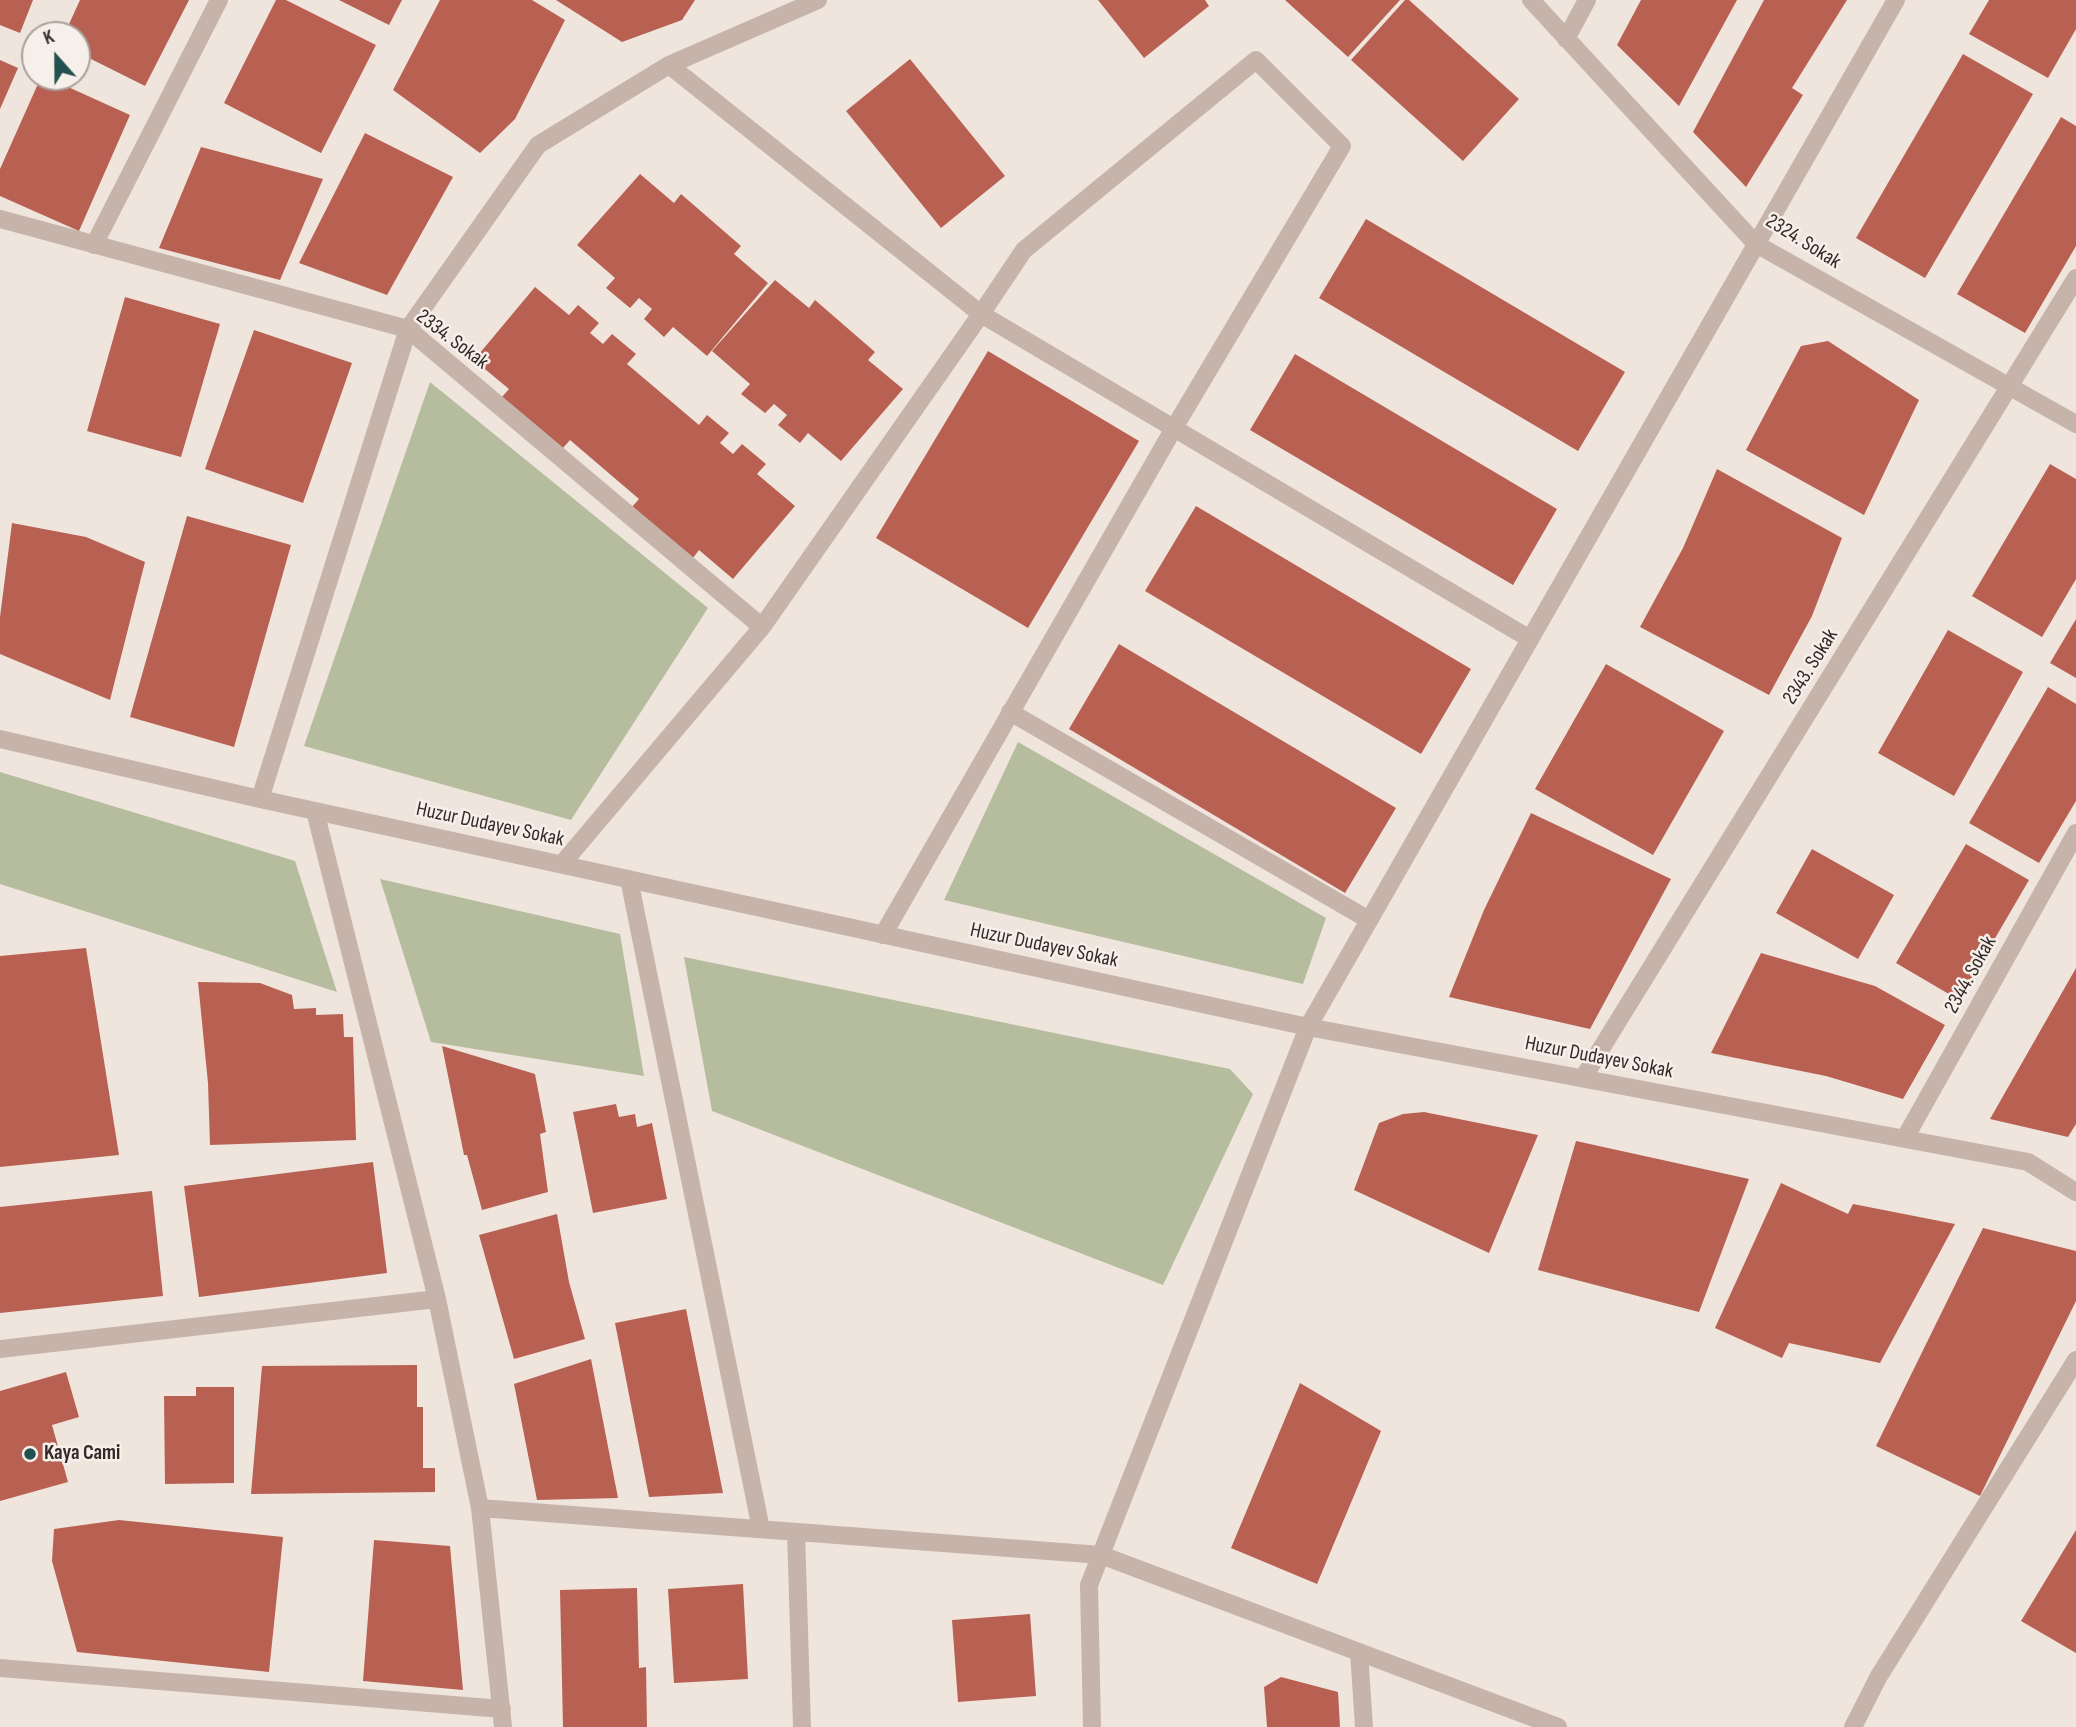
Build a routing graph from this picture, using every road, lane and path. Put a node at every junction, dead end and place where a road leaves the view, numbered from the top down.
1 (219, 0) edge
2 (1531, 0) edge
3 (1587, 0) edge
4 (1896, 0) edge
5 (814, 1) edge
6 (1566, 39) junction
7 (669, 65) junction
8 (0, 219) edge
9 (1756, 244) junction
10 (94, 245) junction
11 (2076, 278) edge
12 (981, 314) junction
13 (408, 329) junction
14 (2010, 387) junction
15 (2076, 424) edge
16 (1174, 428) junction
17 (762, 627) junction
18 (1530, 639) junction
19 (1010, 712) junction
20 (0, 739) edge
21 (260, 799) junction
22 (315, 811) junction
23 (2076, 833) edge
24 (562, 864) junction
25 (629, 879) junction
26 (1369, 920) junction
27 (883, 935) junction
28 (1308, 1027) junction
29 (1583, 1078) junction
30 (1905, 1139) junction
31 (2076, 1192) edge
32 (437, 1298) junction
33 (0, 1349) edge
34 (2076, 1360) edge
35 (480, 1508) junction
36 (761, 1529) junction
37 (796, 1532) junction
38 (1101, 1555) junction
39 (1359, 1652) junction
40 (0, 1668) edge
41 (502, 1709) junction
42 (503, 1727) edge
43 (802, 1727) edge
44 (1092, 1727) edge
45 (1364, 1727) edge
46 (1558, 1727) edge
47 (1853, 1727) edge

1 - 10 street
2 - 6 street, 2324. Sokak
3 - 6 street
4 - 9 street
5 - 7 street
6 - 9 street, 2324. Sokak
7 - 12 street
7 - 13 street
8 - 10 street, 2334. Sokak
9 - 14 street, 2324. Sokak
9 - 18 street
10 - 13 street, 2334. Sokak
11 - 14 street, 2343. Sokak
12 - 16 street
12 - 16 street
12 - 17 street
13 - 17 street, 2334. Sokak
13 - 21 street
14 - 15 street, 2324. Sokak
14 - 29 street, 2343. Sokak
16 - 18 street
16 - 19 street
17 - 24 street
18 - 26 street
19 - 26 street
19 - 27 street
20 - 21 street, Huzur Dudayev Sokak
21 - 22 street, Huzur Dudayev Sokak
22 - 24 street, Huzur Dudayev Sokak
22 - 32 street
23 - 30 street, 2344. Sokak
24 - 25 street, Huzur Dudayev Sokak
25 - 27 street, Huzur Dudayev Sokak
25 - 36 street
26 - 28 street
27 - 28 street, Huzur Dudayev Sokak
28 - 29 street, Huzur Dudayev Sokak
28 - 38 street
29 - 30 street, Huzur Dudayev Sokak
30 - 31 street, Huzur Dudayev Sokak
32 - 33 street
32 - 35 street
34 - 47 street
35 - 36 street
35 - 41 street
36 - 37 street
37 - 38 street
37 - 43 street
38 - 39 street
38 - 44 street
39 - 45 street
39 - 46 street
40 - 41 street
41 - 42 street

